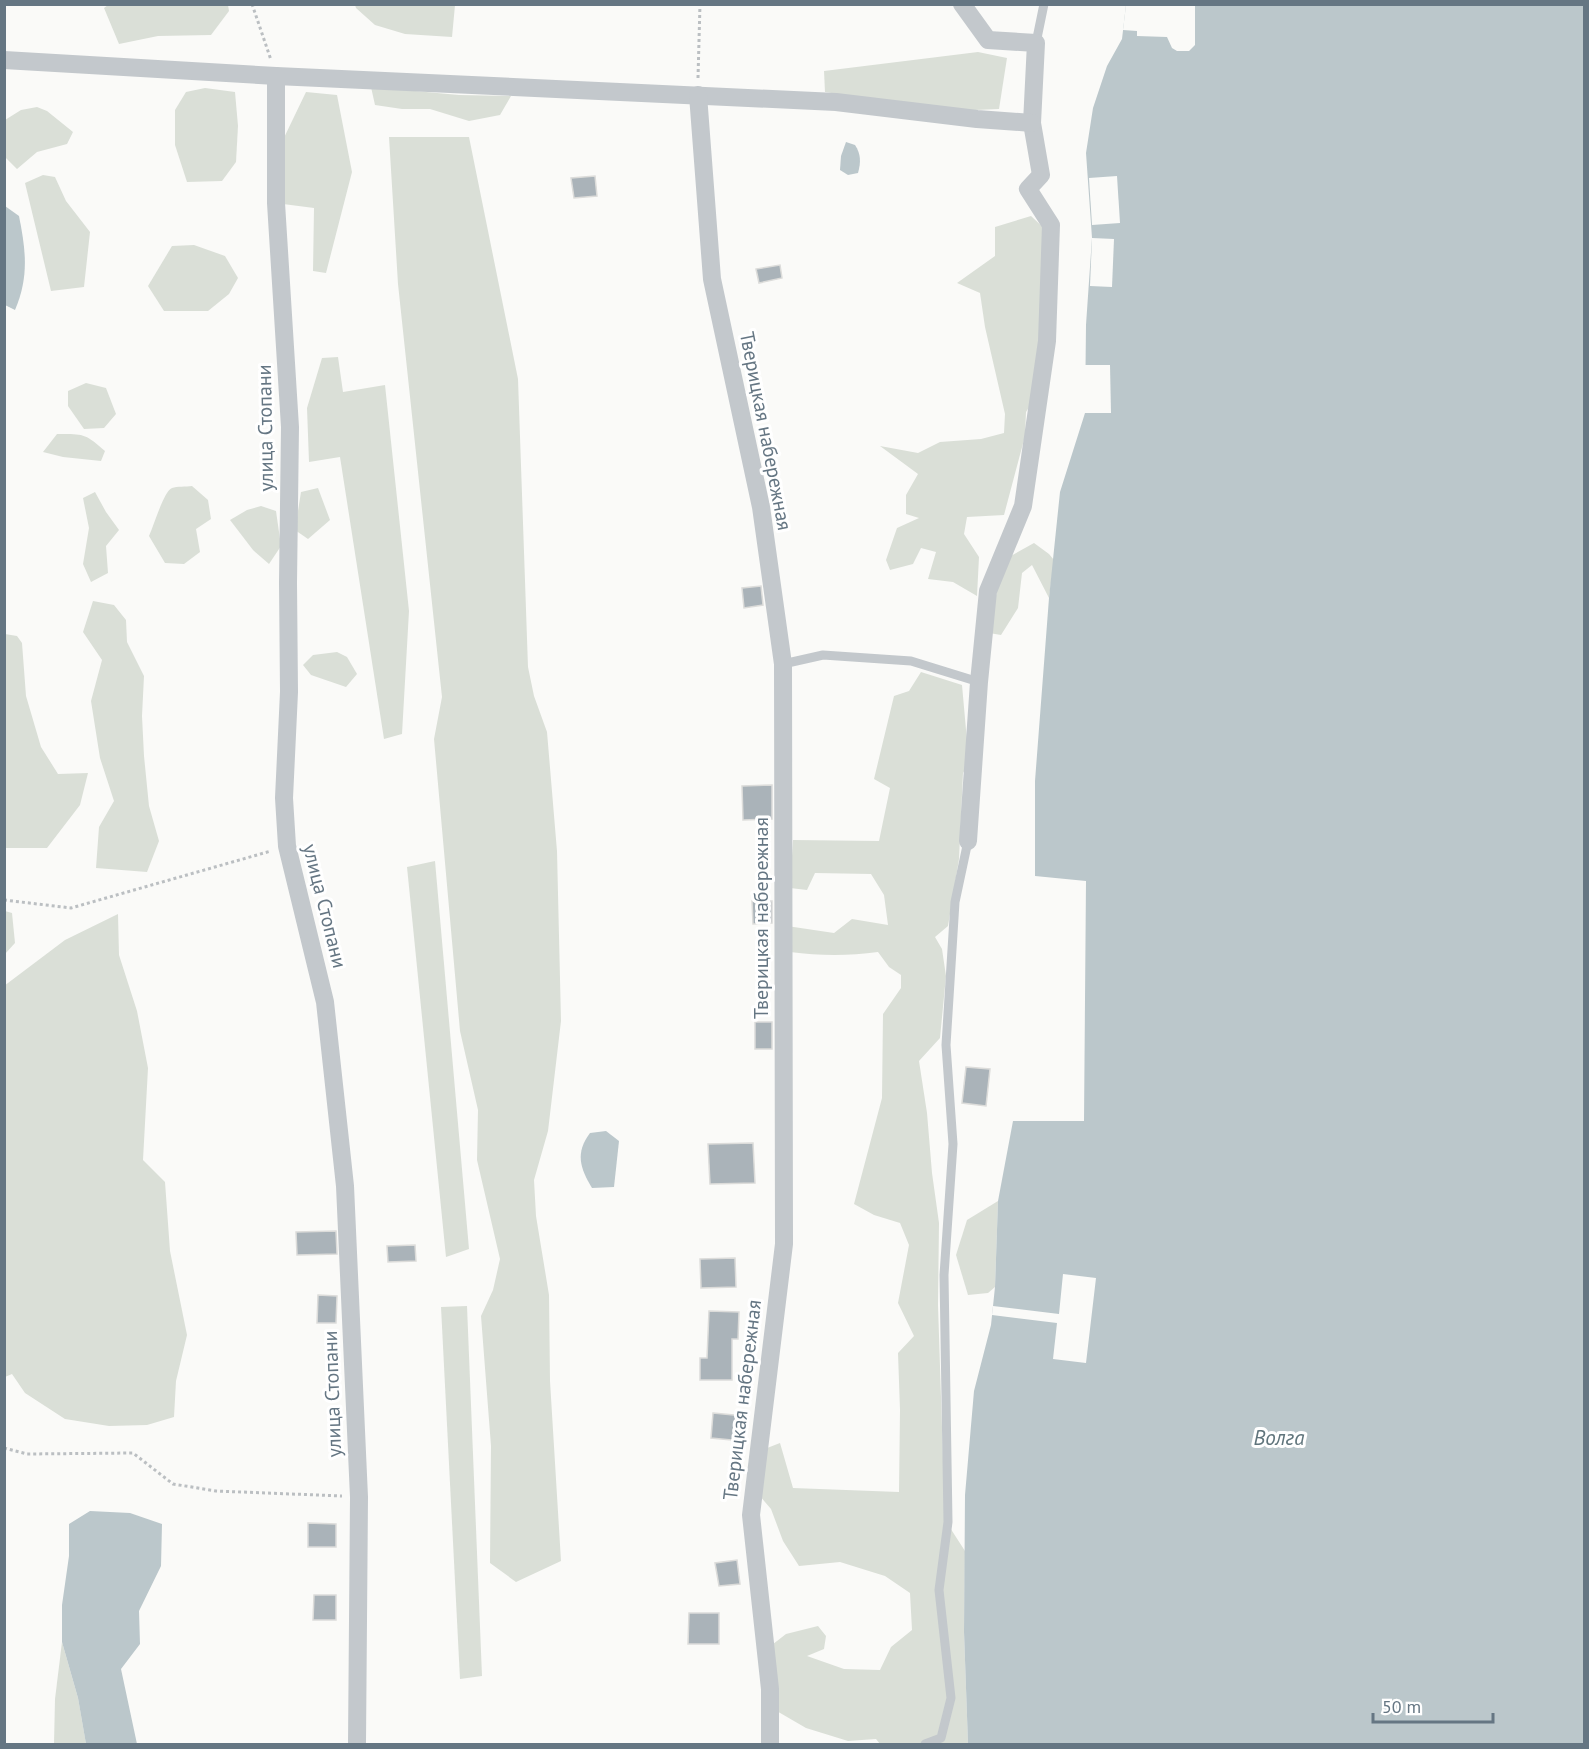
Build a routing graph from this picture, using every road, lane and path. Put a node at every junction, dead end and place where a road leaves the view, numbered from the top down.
1 (252, 4) edge
2 (700, 4) edge
3 (962, 4) edge
4 (1044, 4) edge
5 (1036, 43) junction
6 (4, 60) edge
7 (276, 76) junction
8 (698, 95) junction
9 (1032, 123) junction
10 (783, 664) junction
11 (979, 682) junction
12 (968, 841) joint
13 (287, 846) junction
14 (4, 900) edge
15 (4, 1448) edge
16 (359, 1497) junction
17 (357, 1744) edge
18 (770, 1744) edge
19 (925, 1744) edge

1 - 7 path
2 - 8 path
3 - 5 street
4 - 5 lane
5 - 9 street
6 - 7 street
7 - 8 street
7 - 13 street, улица Стопани
8 - 9 street
8 - 10 street, Тверицкая набережная
9 - 11 street
10 - 11 lane
10 - 18 street, Тверицкая набережная
11 - 12 street
12 - 19 lane
13 - 14 path
13 - 16 street, улица Стопани
15 - 16 path
16 - 17 street, улица Стопани

